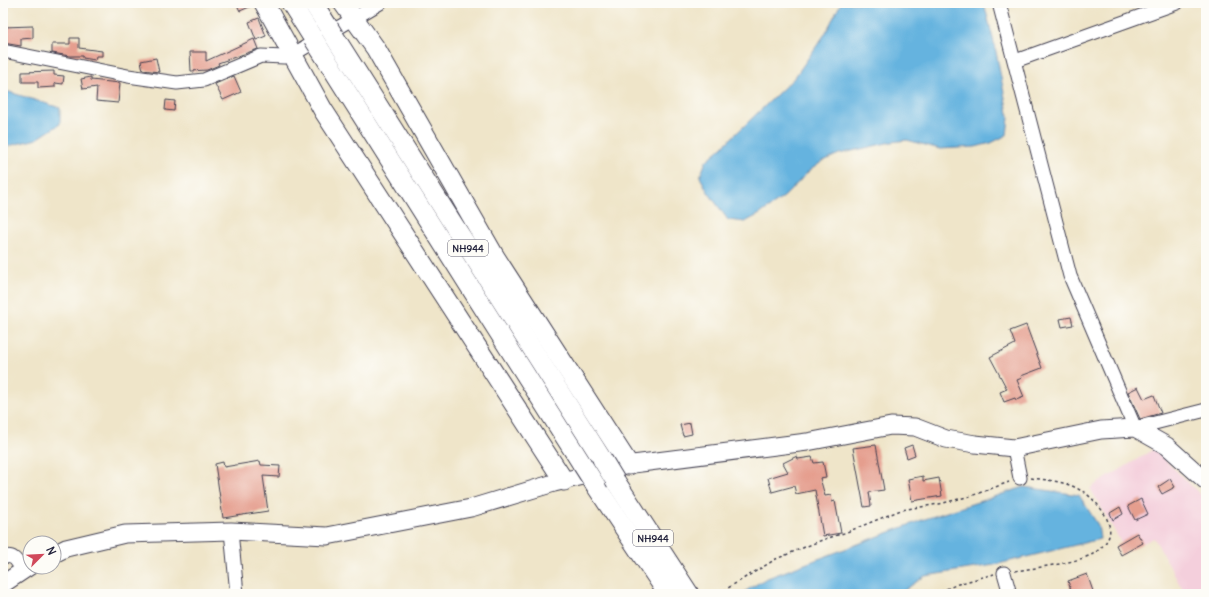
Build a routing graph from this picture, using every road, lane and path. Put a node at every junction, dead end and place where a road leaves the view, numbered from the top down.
1 (264, 3) edge
2 (291, 3) edge
3 (313, 3) edge
4 (343, 3) edge
5 (380, 3) edge
6 (999, 3) edge
7 (1177, 3) edge
8 (355, 18) junction
9 (324, 37) junction
10 (3, 51) edge
11 (292, 55) junction
12 (1015, 61) junction
13 (1206, 410) edge
14 (1135, 428) junction
15 (1014, 448) junction
16 (629, 466) junction
17 (1020, 478) junction
18 (1206, 480) edge
19 (564, 481) junction
20 (232, 531) junction
21 (62, 550) edge
22 (3, 557) edge
23 (22, 565) edge
24 (22, 572) edge
25 (1004, 573) junction
26 (3, 584) edge
27 (237, 594) edge
28 (668, 594) edge
29 (689, 594) edge
30 (718, 594) edge
31 (935, 594) edge
32 (1010, 594) edge

1 - 11 highway
2 - 9 highway, NH944 / NH944
3 - 9 highway, NH944 / NH944
4 - 8 highway
5 - 8 street
6 - 12 street
7 - 12 street
8 - 11 street
8 - 16 highway
9 - 28 highway, NH944 / NH944, bridge
9 - 29 highway, NH944 / NH944, bridge
10 - 11 street
11 - 19 highway
12 - 14 street
13 - 14 street
14 - 15 main road
14 - 18 main road
15 - 16 main road
15 - 17 street
16 - 19 main road
17 - 25 path
17 - 30 path
19 - 20 main road
20 - 21 main road
20 - 27 street
22 - 23 street
24 - 26 main road
25 - 31 path
25 - 32 street

